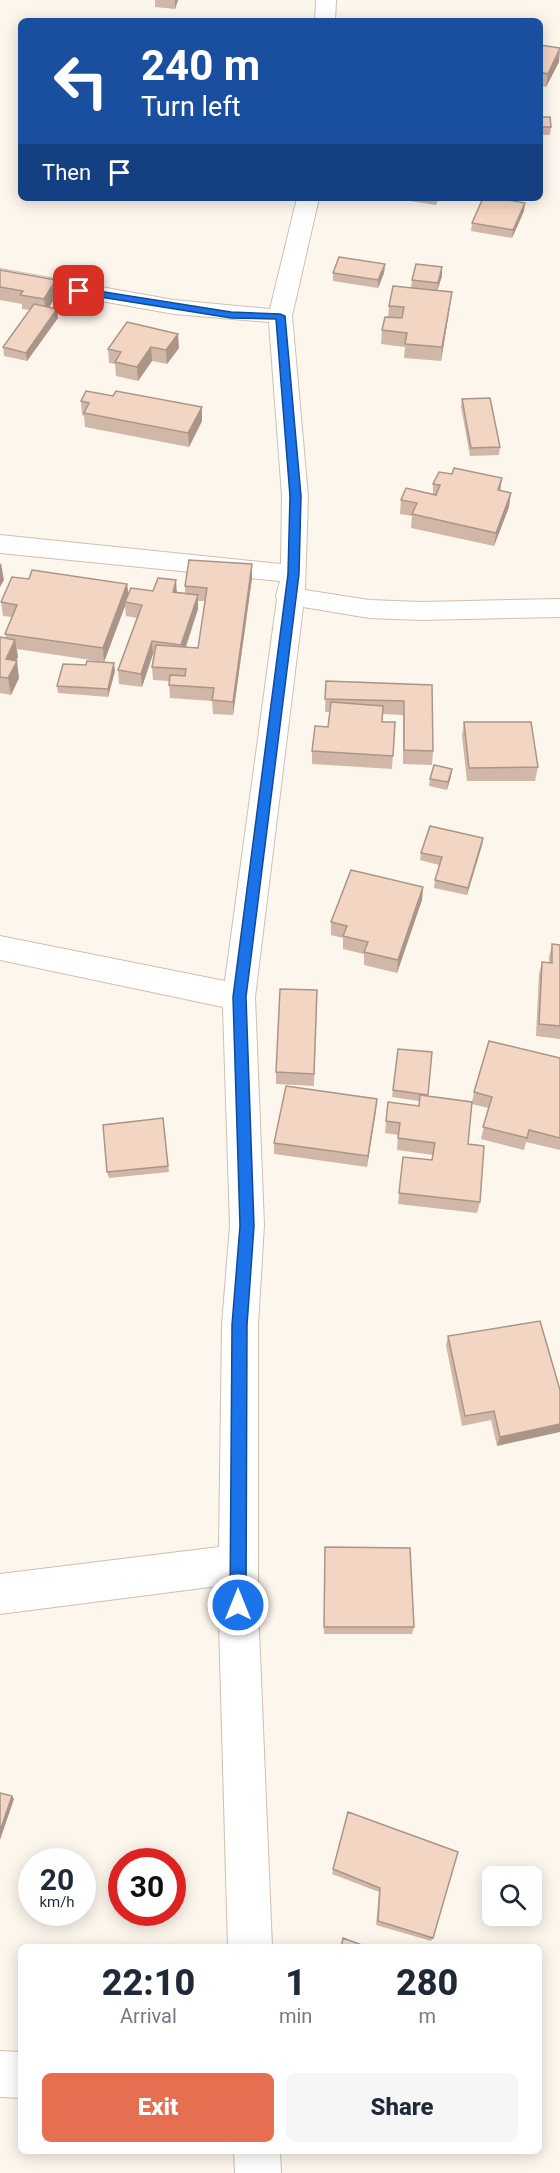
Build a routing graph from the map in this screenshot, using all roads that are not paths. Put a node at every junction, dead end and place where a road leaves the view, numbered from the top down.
1 (307, 201) edge
2 (0, 276) edge
3 (280, 316) junction
4 (0, 544) edge
5 (291, 585) junction
6 (560, 608) edge
7 (0, 948) edge
8 (239, 997) junction
9 (238, 1564) junction
10 (0, 1594) edge
11 (250, 1944) edge
12 (0, 2074) edge
13 (18, 2075) edge
14 (257, 2154) edge
15 (258, 2173) edge

1 - 3 street
2 - 3 street
3 - 5 street
4 - 5 street
5 - 6 street
5 - 8 street
7 - 8 street
8 - 9 street
9 - 10 street
9 - 11 street
12 - 13 street
14 - 15 street

